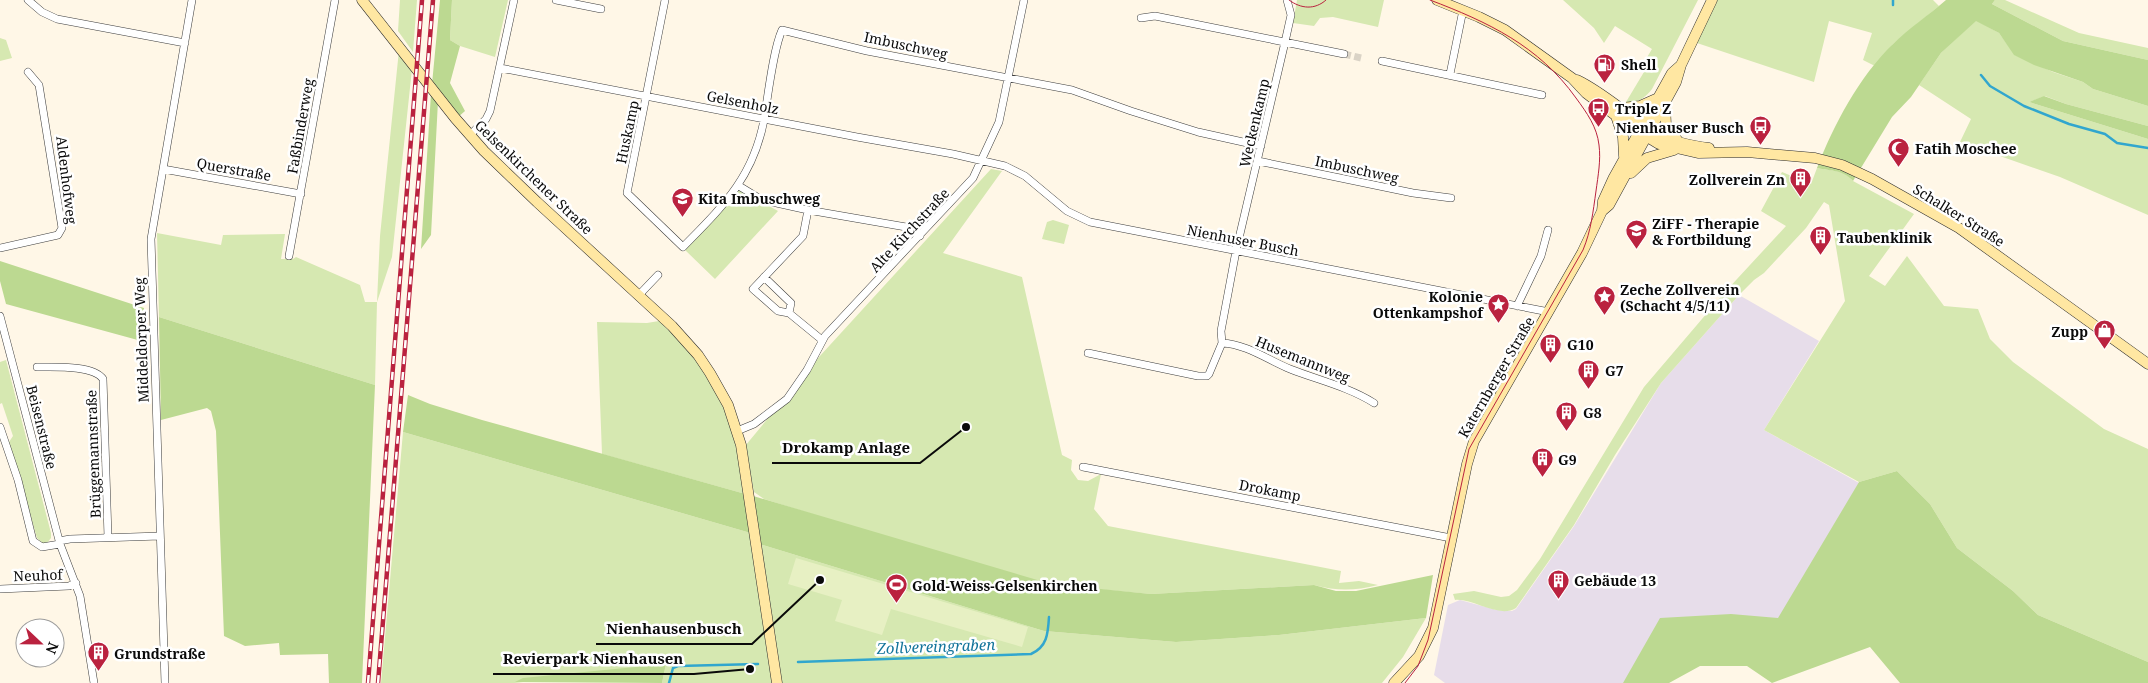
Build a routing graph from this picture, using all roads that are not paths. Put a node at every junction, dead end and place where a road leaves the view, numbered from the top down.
1 (28, 0) edge
2 (192, 0) edge
3 (335, 0) edge
4 (362, 0) edge
5 (514, 0) edge
6 (556, 0) edge
7 (665, 0) edge
8 (1024, 0) edge
9 (1287, 0) edge
10 (1437, 0) edge
11 (1712, 0) edge
12 (1451, 2) edge
13 (601, 9) dead end
14 (1463, 10) junction
15 (1141, 18) dead end
16 (1285, 42) junction
17 (185, 43) junction
18 (1344, 54) tunnel mouth
19 (1382, 61) dead end
20 (500, 68) junction
21 (28, 72) dead end
22 (1450, 74) junction
23 (1008, 78) junction
24 (1542, 95) dead end
25 (648, 96) junction
26 (1662, 101) junction
27 (1619, 112) junction
28 (764, 118) junction
29 (1645, 131) junction
30 (470, 135) junction
31 (1261, 146) junction
32 (1677, 146) junction
33 (1624, 158) junction
34 (981, 161) junction
35 (1258, 161) junction
36 (163, 169) junction
37 (1621, 183) junction
38 (739, 186) junction
39 (301, 194) junction
40 (1451, 198) dead end
41 (808, 210) junction
42 (1602, 211) junction
43 (1548, 230) dead end
44 (920, 236) junction
45 (683, 247) joint
46 (0, 248) edge
47 (1236, 251) junction
48 (289, 256) dead end
49 (658, 275) dead end
50 (764, 277) junction
51 (638, 296) junction
52 (1517, 306) junction
53 (1548, 312) junction
54 (789, 313) junction
55 (0, 316) edge
56 (2, 334) edge
57 (822, 340) junction
58 (1222, 343) junction
59 (1088, 353) dead end
60 (2148, 364) edge
61 (37, 367) dead end
62 (1374, 403) dead end
63 (0, 427) edge
64 (737, 431) junction
65 (1083, 467) dead end
66 (160, 536) junction
67 (108, 537) junction
68 (1451, 538) junction
69 (59, 543) junction
70 (76, 583) junction
71 (0, 589) edge
72 (94, 683) edge
73 (165, 683) edge
74 (777, 683) edge
75 (1394, 683) edge

1 - 17 street
2 - 17 street, Middeldorper Weg
3 - 39 street, Faßbinderweg
4 - 30 street, Gelsenkirchener Straße
5 - 20 street
6 - 13 street
7 - 25 street, Huskamp
8 - 23 street, Alte Kirchstraße
9 - 16 street, Weckenkamp
10 - 12 street
11 - 26 street
12 - 14 street
14 - 22 street
14 - 27 street
15 - 16 street
16 - 18 street
16 - 31 street, Weckenkamp
17 - 36 street, Middeldorper Weg
19 - 22 street
20 - 25 street, Gelsenholz
20 - 30 street
21 - 46 street, Aldenhofweg
22 - 24 street
23 - 28 street, Imbuschweg
23 - 31 street, Imbuschweg
23 - 34 street, Alte Kirchstraße
25 - 28 street, Gelsenholz
25 - 45 street, Huskamp
26 - 27 street
26 - 29 street
26 - 32 street
27 - 29 street
27 - 33 street
28 - 34 street, Gelsenholz
28 - 38 street, Imbuschweg
29 - 32 street, Schalker Straße
29 - 33 street, Katernberger Straße
29 - 37 street, Katernberger Straße
30 - 51 street, Gelsenkirchener Straße
31 - 35 street, Weckenkamp
32 - 37 street
32 - 60 street, Schalker Straße
33 - 42 street, Katernberger Straße
34 - 44 street, Alte Kirchstraße
34 - 47 street, Nienhuser Busch
35 - 40 street, Imbuschweg
35 - 47 street, Weckenkamp
36 - 39 street, Querstraße
36 - 66 street, Middeldorper Weg
37 - 42 street, Katernberger Straße
38 - 41 street
38 - 45 street, Imbuschweg
39 - 48 street, Faßbinderweg
41 - 44 street
41 - 50 street
42 - 53 street, Katernberger Straße
43 - 52 street
44 - 57 street, Alte Kirchstraße
47 - 52 street, Nienhuser Busch
47 - 58 street
49 - 51 street
50 - 54 street
50 - 54 street
51 - 64 street, Gelsenkirchener Straße
52 - 53 street, Nienhuser Busch
53 - 68 street, Katernberger Straße
54 - 57 street
55 - 56 street, Beisenstraße
56 - 69 street, Beisenstraße
57 - 64 street, Alte Kirchstraße
58 - 59 street
58 - 62 street, Husemannweg
61 - 67 street, Brüggemannstraße
63 - 69 street
64 - 74 street, Gelsenkirchener Straße
65 - 68 street, Drokamp
66 - 67 street, Brüggemannstraße
66 - 73 street, Middeldorper Weg
67 - 69 street, Brüggemannstraße
68 - 75 street, Katernberger Straße
69 - 70 street, Beisenstraße
70 - 71 street, Neuhof
70 - 72 street, Beisenstraße

